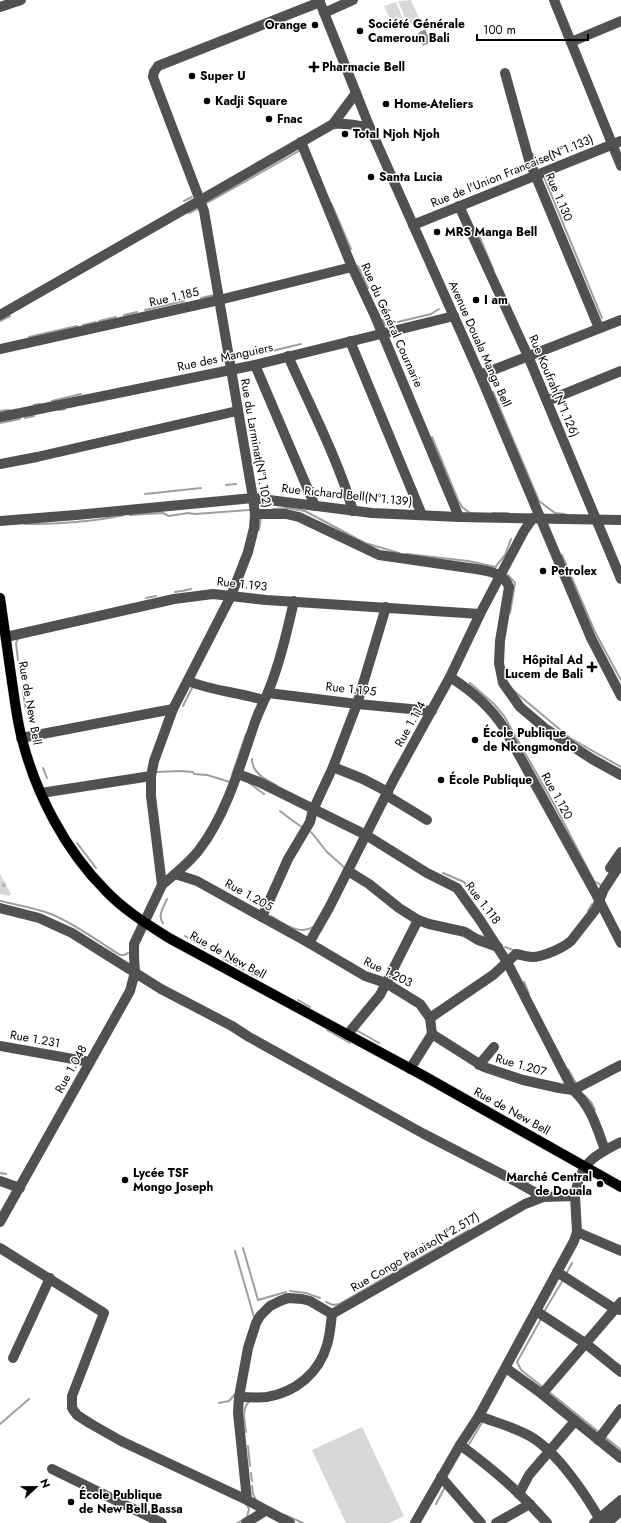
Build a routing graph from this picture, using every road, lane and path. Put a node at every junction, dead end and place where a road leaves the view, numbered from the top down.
1 (21, 0) edge
2 (353, 0) edge
3 (554, 0) edge
4 (319, 1) edge
5 (0, 7) edge
6 (324, 13) junction
7 (621, 21) edge
8 (571, 42) junction
9 (504, 73) dead end
10 (356, 93) junction
11 (332, 124) junction
12 (370, 128) junction
13 (301, 142) junction
14 (617, 143) edge
15 (621, 166) edge
16 (536, 176) junction
17 (200, 200) junction
18 (459, 206) junction
19 (413, 224) junction
20 (352, 267) junction
21 (219, 300) junction
22 (0, 315) edge
23 (454, 316) junction
24 (621, 320) edge
25 (599, 328) junction
26 (382, 333) junction
27 (350, 341) junction
28 (0, 349) edge
29 (288, 356) junction
30 (528, 356) junction
31 (255, 365) junction
32 (230, 370) junction
33 (621, 372) edge
34 (480, 375) junction
35 (547, 401) junction
36 (237, 411) junction
37 (0, 417) edge
38 (0, 464) edge
39 (253, 498) junction
40 (315, 506) junction
41 (353, 511) junction
42 (255, 514) junction
43 (422, 516) junction
44 (459, 517) junction
45 (537, 518) junction
46 (596, 519) junction
47 (621, 520) edge
48 (0, 521) edge
49 (500, 576) junction
50 (621, 579) edge
51 (231, 596) junction
52 (0, 598) edge
53 (294, 601) junction
54 (386, 607) junction
55 (480, 614) junction
56 (6, 637) junction
57 (450, 677) junction
58 (188, 681) junction
59 (266, 696) junction
60 (621, 696) edge
61 (357, 704) junction
62 (173, 709) junction
63 (432, 711) junction
64 (21, 738) junction
65 (333, 767) junction
66 (238, 774) junction
67 (621, 775) edge
68 (151, 776) junction
69 (40, 793) junction
70 (387, 794) junction
71 (313, 810) junction
72 (427, 820) dead end
73 (366, 835) junction
74 (621, 852) edge
75 (621, 863) edge
76 (348, 871) junction
77 (175, 874) junction
78 (162, 885) junction
79 (598, 898) junction
80 (0, 908) edge
81 (262, 917) junction
82 (418, 920) junction
83 (144, 923) junction
84 (618, 928) edge
85 (309, 943) junction
86 (621, 943) edge
87 (498, 947) junction
88 (507, 962) junction
89 (135, 972) junction
90 (386, 983) junction
91 (430, 1018) junction
92 (432, 1034) junction
93 (347, 1035) junction
94 (0, 1046) edge
95 (494, 1047) dead end
96 (90, 1062) junction
97 (621, 1064) edge
98 (479, 1065) junction
99 (410, 1069) junction
100 (573, 1090) junction
101 (621, 1142) edge
102 (605, 1150) junction
103 (585, 1166) junction
104 (0, 1181) edge
105 (621, 1187) edge
106 (20, 1188) junction
107 (575, 1196) junction
108 (543, 1197) junction
109 (0, 1222) edge
110 (577, 1232) junction
111 (0, 1248) edge
112 (621, 1251) edge
113 (557, 1272) junction
114 (50, 1278) junction
115 (619, 1307) edge
116 (536, 1311) junction
117 (332, 1314) junction
118 (585, 1343) junction
119 (13, 1358) dead end
120 (506, 1368) junction
121 (621, 1372) edge
122 (542, 1394) junction
123 (239, 1398) junction
124 (621, 1409) edge
125 (479, 1416) junction
126 (575, 1421) junction
127 (598, 1440) junction
128 (460, 1445) junction
129 (549, 1451) junction
130 (621, 1458) edge
131 (52, 1469) dead end
132 (441, 1477) junction
133 (519, 1494) junction
134 (247, 1500) junction
135 (621, 1500) edge
136 (530, 1504) junction
137 (621, 1511) edge
138 (270, 1516) edge
139 (600, 1521) edge
140 (417, 1522) edge
141 (162, 1523) edge
142 (246, 1523) edge
143 (290, 1523) edge
144 (482, 1523) edge
145 (496, 1523) edge
146 (547, 1523) edge

1 - 5 street
2 - 6 street
3 - 8 street
4 - 6 street, Avenue Douala Manga Bell
4 - 17 street, Rue du Larminat(N°1.102)
6 - 10 street, Avenue Douala Manga Bell
7 - 8 street
8 - 14 street
9 - 16 street, Rue 1.130
10 - 11 street
10 - 12 street, Avenue Douala Manga Bell
11 - 12 street
11 - 13 street
12 - 19 street, Avenue Douala Manga Bell
13 - 17 street
13 - 20 street, Rue du Général Cournarie
14 - 15 street
14 - 16 street, Rue de l'Union Francaise(N°1.133)
16 - 18 street, Rue de l'Union Francaise(N°1.133)
16 - 25 street, Rue 1.130
17 - 21 street, Rue du Larminat(N°1.102)
17 - 22 street
18 - 19 street, Rue de l'Union Francaise(N°1.133)
18 - 30 street, Rue Koufrah(N°1.126)
19 - 23 street, Avenue Douala Manga Bell
20 - 21 street, Rue 1.185
20 - 26 street, Rue du Général Cournarie
21 - 28 street, Rue 1.185
21 - 32 street, Rue du Larminat(N°1.102)
23 - 26 street, Rue des Manguiers
23 - 34 street, Avenue Douala Manga Bell
24 - 25 street
25 - 30 street
26 - 27 street, Rue des Manguiers
26 - 44 street, Rue du Général Cournarie
27 - 29 street, Rue des Manguiers
27 - 43 street
29 - 31 street, Rue des Manguiers
29 - 41 street
30 - 34 street
30 - 35 street, Rue Koufrah(N°1.126)
31 - 32 street, Rue des Manguiers
31 - 40 street
32 - 36 street, Rue du Larminat(N°1.102)
32 - 37 street, Rue des Manguiers
33 - 35 street
34 - 45 street, Avenue Douala Manga Bell
35 - 46 street, Rue Koufrah(N°1.126)
36 - 38 street
36 - 39 street, Rue du Larminat(N°1.102)
39 - 40 street, Rue Richard Bell(N°1.139)
39 - 42 street, Rue du Larminat(N°1.102)
39 - 48 street, Rue Richard Bell(N°1.139)
40 - 41 street, Rue Richard Bell(N°1.139)
41 - 43 street, Rue Richard Bell(N°1.139)
42 - 49 street
42 - 51 street, Rue du Larminat(N°1.102)
43 - 44 street, Rue Richard Bell(N°1.139)
44 - 45 street, Rue Richard Bell(N°1.139)
45 - 46 street, Rue Richard Bell(N°1.139)
45 - 49 street, Rue 1.114
45 - 60 street, Avenue Douala Manga Bell
46 - 47 street, Rue Richard Bell(N°1.139)
46 - 50 street, Rue Koufrah(N°1.126)
49 - 55 street, Rue 1.114
49 - 67 street
51 - 53 street, Rue 1.193
51 - 56 street, Rue 1.193
51 - 58 street, Rue du Larminat(N°1.102)
52 - 56 main road, Rue de New Bell
53 - 54 street, Rue 1.193
53 - 59 street
54 - 55 street, Rue 1.193
54 - 61 street
55 - 57 street, Rue 1.114
56 - 64 main road, Rue de New Bell
57 - 63 street, Rue 1.114
57 - 79 street, Rue 1.120
58 - 59 street, Rue 1.195
58 - 62 street, Rue du Larminat(N°1.102)
59 - 61 street, Rue 1.195
59 - 66 street
61 - 63 street, Rue 1.195
61 - 65 street
62 - 64 street
62 - 68 street, Rue du Larminat(N°1.102)
63 - 70 street, Rue 1.114
64 - 69 main road, Rue de New Bell
65 - 70 street
65 - 71 street
66 - 71 street, Rue 1.118
66 - 77 street
68 - 69 street
68 - 78 street, Rue du Larminat(N°1.102)
69 - 83 main road, Rue de New Bell
70 - 72 street
70 - 73 street, Rue 1.114
71 - 73 street, Rue 1.118
71 - 81 street
73 - 76 street, Rue 1.114
73 - 87 street, Rue 1.118
74 - 79 street
75 - 79 street
76 - 82 street
76 - 85 street, Rue 1.114
77 - 78 street
77 - 81 street, Rue 1.205
78 - 83 street
79 - 84 street, Rue 1.120
79 - 88 street
80 - 89 street
81 - 85 street, Rue 1.205
82 - 87 street
82 - 90 street
83 - 89 street, Rue 1.048
83 - 93 main road, Rue de New Bell
84 - 86 street, Rue 1.120
85 - 90 street, Rue 1.203
87 - 88 street, Rue 1.118
88 - 91 street
88 - 100 street, Rue 1.118
89 - 96 street, Rue 1.048
89 - 108 street
90 - 91 street, Rue 1.203
90 - 93 street
91 - 92 street
92 - 98 street, Rue 1.207
92 - 99 street
93 - 99 main road, Rue de New Bell
94 - 96 street, Rue 1.231
95 - 98 street
96 - 106 street, Rue 1.048
97 - 100 street
98 - 100 street, Rue 1.207
99 - 103 main road, Rue de New Bell
100 - 102 street, Rue 1.118
101 - 102 street
102 - 103 street
103 - 105 main road, Rue de New Bell
103 - 107 street
104 - 106 street
106 - 109 street, Rue 1.048
107 - 108 street, Rue Congo Paraiso(N°2.517)
107 - 110 street
108 - 117 street, Rue Congo Paraiso(N°2.517)
110 - 112 street
110 - 113 street
111 - 114 street
113 - 115 street
113 - 116 street
114 - 119 street
114 - 134 street
115 - 118 street
116 - 118 street
116 - 120 street
117 - 123 street
117 - 123 street
118 - 121 street
118 - 122 street
120 - 122 street
120 - 125 street
122 - 126 street
123 - 134 street
124 - 127 street
125 - 128 street
125 - 129 street
126 - 127 street
126 - 129 street
127 - 130 street
128 - 132 street
128 - 133 street
129 - 133 street
129 - 139 street
131 - 141 street
132 - 140 street
132 - 144 street
133 - 136 street
134 - 138 street
135 - 139 street
136 - 145 street
136 - 146 street
137 - 139 street
138 - 142 street
138 - 143 street

